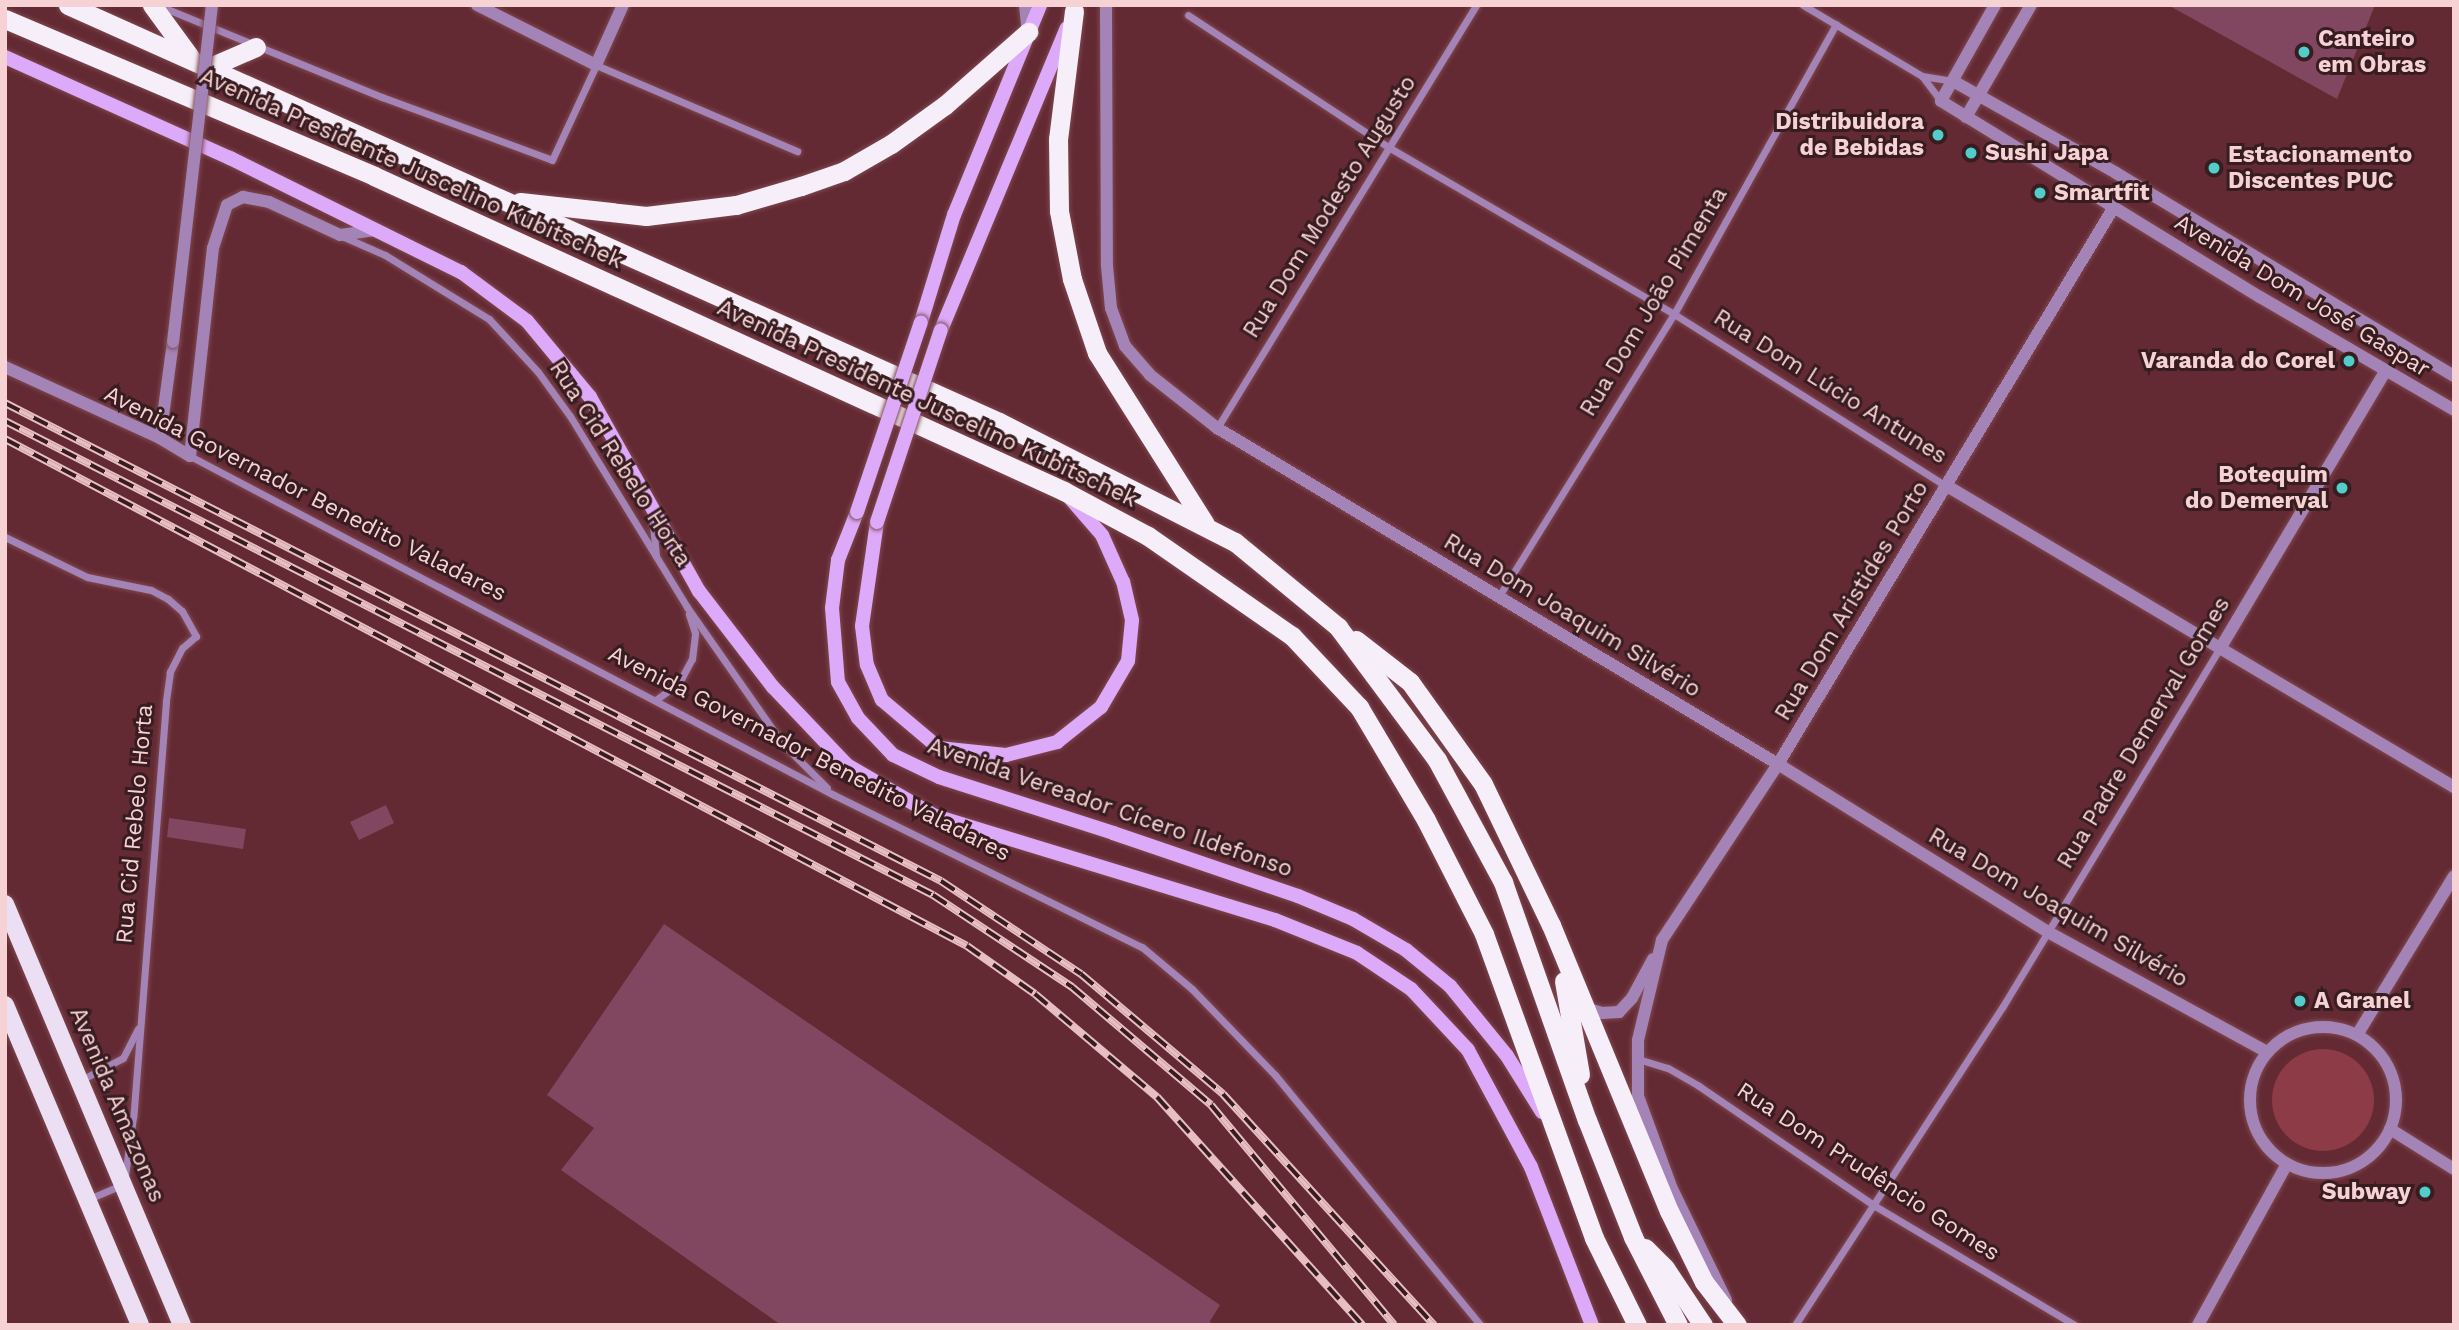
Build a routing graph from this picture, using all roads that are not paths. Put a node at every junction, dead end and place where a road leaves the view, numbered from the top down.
1 (68, 5) edge
2 (152, 5) edge
3 (159, 5) edge
4 (212, 5) edge
5 (477, 5) edge
6 (623, 5) edge
7 (1025, 5) edge
8 (1040, 5) edge
9 (1106, 5) edge
10 (1115, 5) edge
11 (1476, 5) edge
12 (1803, 5) edge
13 (1996, 5) edge
14 (2031, 5) edge
15 (1076, 8) edge
16 (1188, 15) dead end
17 (5, 19) edge
18 (1836, 24) junction
19 (1028, 32) junction
20 (257, 47) junction
21 (1108, 54) junction
22 (5, 57) edge
23 (190, 58) junction
24 (596, 65) junction
25 (210, 67) junction
26 (1922, 76) junction
27 (1953, 81) junction
28 (1980, 96) junction
29 (1941, 101) junction
30 (1966, 117) junction
31 (1390, 148) junction
32 (797, 151) dead end
33 (501, 200) junction
34 (2114, 207) junction
35 (377, 230) junction
36 (340, 235) junction
37 (1674, 314) junction
38 (5, 367) edge
39 (2386, 370) junction
40 (2454, 376) edge
41 (2454, 410) edge
42 (1217, 428) junction
43 (160, 438) junction
44 (190, 456) junction
45 (1947, 486) junction
46 (1064, 491) junction
47 (651, 504) junction
48 (1205, 524) junction
49 (5, 537) edge
50 (656, 558) junction
51 (1499, 596) junction
52 (687, 607) junction
53 (1338, 626) junction
54 (2221, 647) junction
55 (657, 699) junction
56 (1778, 764) junction
57 (2454, 787) edge
58 (834, 795) junction
59 (2454, 876) edge
60 (5, 904) edge
61 (1550, 925) junction
62 (2048, 932) junction
63 (1662, 940) junction
64 (5, 1005) edge
65 (1585, 1008) junction
66 (139, 1026) junction
67 (2357, 1035) junction
68 (2267, 1052) junction
69 (1638, 1059) junction
70 (80, 1080) junction
71 (1587, 1120) junction
72 (2390, 1129) junction
73 (1556, 1133) junction
74 (2287, 1164) junction
75 (2454, 1169) edge
76 (124, 1184) junction
77 (89, 1199) junction
78 (1875, 1206) junction
79 (1633, 1237) junction
80 (140, 1325) edge
81 (182, 1325) edge
82 (1480, 1325) edge
83 (1591, 1325) edge
84 (1637, 1325) edge
85 (1678, 1325) edge
86 (1703, 1325) edge
87 (1738, 1325) edge
88 (1795, 1325) edge
89 (2075, 1325) edge
90 (2198, 1325) edge

1 - 23 highway, Avenida Presidente Juscelino Kubitschek
2 - 23 highway
3 - 20 street
4 - 43 street, bridge
5 - 24 street
6 - 24 street
7 - 19 street
8 - 19 main road, Avenida Vereador Cícero Ildefonso
9 - 21 street, Rua Dom Joaquim Silvério
10 - 21 street, Rua Dom Joaquim Silvério
11 - 31 street, Rua Dom Modesto Augusto
12 - 18 street, Avenida Dom José Gaspar
13 - 27 street
14 - 28 street
15 - 46 main road, Avenida Vereador Cícero Ildefonso, bridge
15 - 48 highway
16 - 31 street, Rua Dom Lúcio Antunes
17 - 46 highway, Avenida Presidente Juscelino Kubitschek
18 - 26 street, Avenida Dom José Gaspar
18 - 37 street, Rua Dom João Pimenta
19 - 33 highway
19 - 73 main road, Avenida Vereador Cícero Ildefonso, bridge
20 - 24 street
20 - 25 highway
21 - 42 street, Rua Dom Joaquim Silvério
22 - 35 main road
23 - 25 highway, Avenida Presidente Juscelino Kubitschek
24 - 32 street
25 - 33 highway, Avenida Presidente Juscelino Kubitschek
26 - 27 street, Avenida Dom José Gaspar
26 - 29 street, Avenida Dom José Gaspar
27 - 28 street, Avenida Dom José Gaspar
27 - 29 street
28 - 30 street
28 - 40 street, Avenida Dom José Gaspar
29 - 30 street, Avenida Dom José Gaspar
30 - 34 street, Avenida Dom José Gaspar
31 - 37 street, Rua Dom Lúcio Antunes
31 - 42 street, Rua Dom Modesto Augusto
33 - 48 highway, Avenida Presidente Juscelino Kubitschek
34 - 39 street, Avenida Dom José Gaspar
34 - 45 street, Rua Dom Aristides Porto
35 - 36 street
35 - 47 main road
36 - 44 street, Rua Cid Rebelo Horta
36 - 50 street, Rua Cid Rebelo Horta
37 - 45 street, Rua Dom Lúcio Antunes
37 - 51 street, Rua Dom João Pimenta
38 - 43 street, Avenida Governador Benedito Valadares
39 - 41 street, Avenida Dom José Gaspar
39 - 54 street, Rua Padre Demerval Gomes
42 - 51 street, Rua Dom Joaquim Silvério
43 - 44 street, Avenida Governador Benedito Valadares
44 - 55 street, Avenida Governador Benedito Valadares
45 - 54 street, Rua Dom Lúcio Antunes
45 - 56 street, Rua Dom Aristides Porto
46 - 73 highway, Avenida Presidente Juscelino Kubitschek
47 - 50 street
47 - 83 main road
48 - 53 highway, Avenida Presidente Juscelino Kubitschek
49 - 66 street, Rua Cid Rebelo Horta
50 - 52 street, Rua Cid Rebelo Horta
51 - 56 street, Rua Dom Joaquim Silvério
52 - 55 street, Rua Cid Rebelo Horta
52 - 58 street, Rua Cid Rebelo Horta
53 - 61 highway
53 - 71 highway, Avenida Presidente Juscelino Kubitschek
54 - 57 street, Rua Dom Lúcio Antunes
54 - 62 street, Rua Padre Demerval Gomes
55 - 58 street, Avenida Governador Benedito Valadares
56 - 62 street, Rua Dom Joaquim Silvério
56 - 63 street, Rua Dom Aristides Porto
58 - 82 street, Avenida Governador Benedito Valadares
59 - 67 street
60 - 70 main road, Avenida Amazonas
61 - 65 highway
61 - 71 highway
62 - 68 street, Rua Dom Joaquim Silvério
62 - 78 street, Rua Padre Demerval Gomes
63 - 65 street, Rua Dom Aristides Porto
63 - 69 street, Rua Dom Aristides Porto
64 - 77 main road
65 - 87 highway
66 - 70 street, Rua Cid Rebelo Horta
66 - 76 street, Rua Cid Rebelo Horta
67 - 68 street
67 - 72 street
68 - 74 street
69 - 78 street, Rua Dom Prudêncio Gomes
69 - 87 street
70 - 76 main road, Avenida Amazonas
71 - 79 highway, Avenida Presidente Juscelino Kubitschek
72 - 74 street
72 - 75 street
73 - 84 highway, Avenida Presidente Juscelino Kubitschek
74 - 90 street
76 - 77 street
76 - 81 main road, Avenida Amazonas
77 - 80 main road
78 - 88 street, Rua Padre Demerval Gomes
78 - 89 street, Rua Dom Prudêncio Gomes
79 - 85 highway, Avenida Presidente Juscelino Kubitschek
79 - 86 highway

